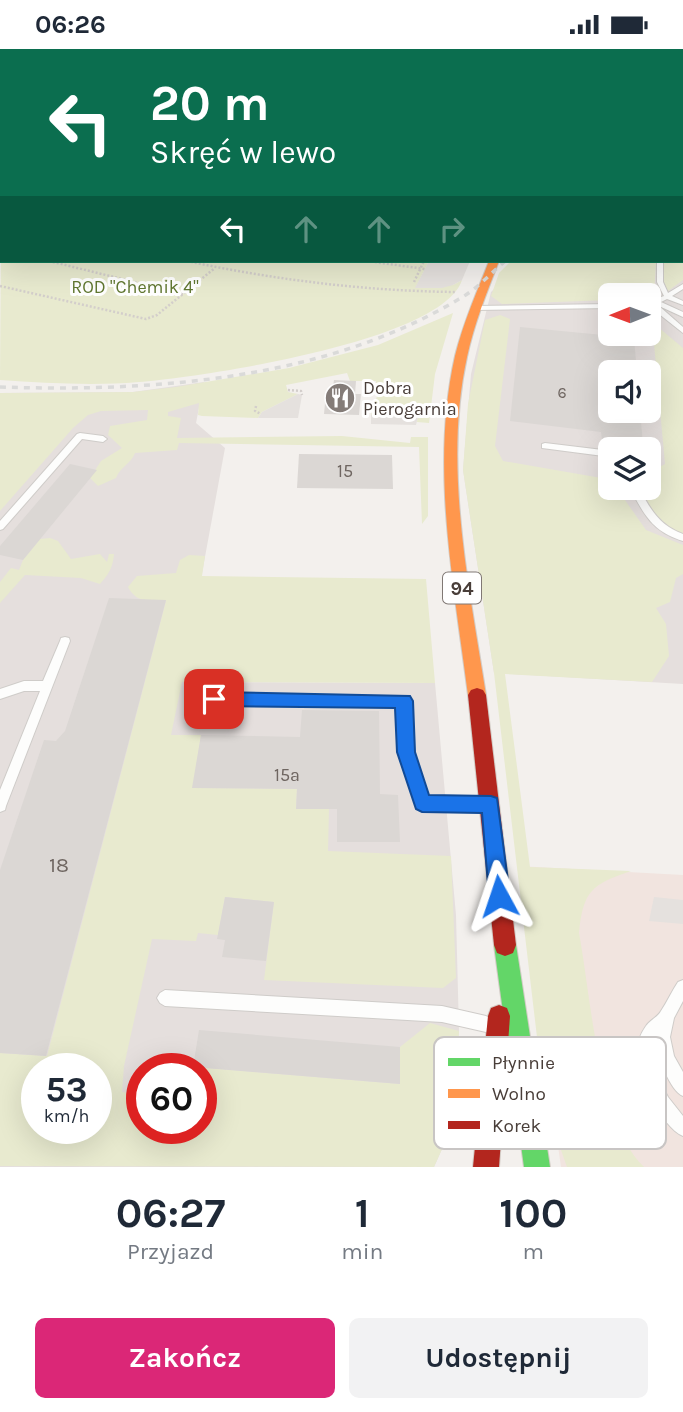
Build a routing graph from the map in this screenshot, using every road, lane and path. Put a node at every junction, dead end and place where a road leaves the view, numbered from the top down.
1 (57, 263) edge
2 (197, 263) edge
3 (381, 263) edge
4 (424, 263) edge
5 (493, 263) edge
6 (660, 263) edge
7 (216, 267) junction
8 (422, 269) junction
9 (414, 282) dead end
10 (0, 286) edge
11 (683, 286) edge
12 (481, 292) junction
13 (183, 294) junction
14 (667, 297) junction
15 (662, 299) edge
16 (683, 303) edge
17 (598, 306) edge
18 (662, 307) edge
19 (475, 308) junction
20 (662, 312) edge
21 (683, 315) edge
22 (683, 331) edge
23 (288, 390) dead end
24 (302, 395) dead end
25 (256, 406) dead end
26 (261, 414) dead end
27 (103, 439) dead end
28 (545, 446) dead end
29 (598, 452) edge
30 (640, 500) edge
31 (0, 527) edge
32 (683, 538) edge
33 (65, 641) dead end
34 (48, 686) junction
35 (0, 694) edge
36 (214, 699) dead end
37 (491, 804) junction
38 (0, 806) edge
39 (502, 924) junction
40 (683, 987) edge
41 (165, 998) dead end
42 (665, 1019) junction
43 (498, 1026) junction
44 (497, 1037) edge
45 (518, 1037) edge
46 (646, 1037) edge
47 (660, 1037) edge
48 (666, 1051) edge
49 (683, 1088) edge
50 (666, 1106) edge
51 (683, 1128) edge
52 (488, 1149) edge
53 (534, 1149) edge
54 (486, 1167) edge
55 (537, 1167) edge

1 - 13 path
2 - 7 path
3 - 8 path
4 - 8 path
5 - 12 main road, 94
6 - 14 lane
7 - 12 path
7 - 13 path
8 - 9 path
10 - 13 path
11 - 14 lane
12 - 19 main road, 94
14 - 15 lane
14 - 16 lane
17 - 19 lane
18 - 21 lane
19 - 37 main road, 94
20 - 22 lane
23 - 24 path
25 - 26 path
27 - 31 lane
28 - 29 lane
30 - 32 lane
33 - 34 lane
34 - 35 lane
34 - 38 lane
36 - 37 lane
37 - 39 main road, 94
39 - 43 main road, 94
39 - 45 main road, 94
40 - 42 lane
41 - 43 lane
42 - 46 lane
42 - 47 lane
43 - 44 main road, 94
48 - 49 lane
50 - 51 lane
52 - 54 main road, 94
53 - 55 main road, 94

